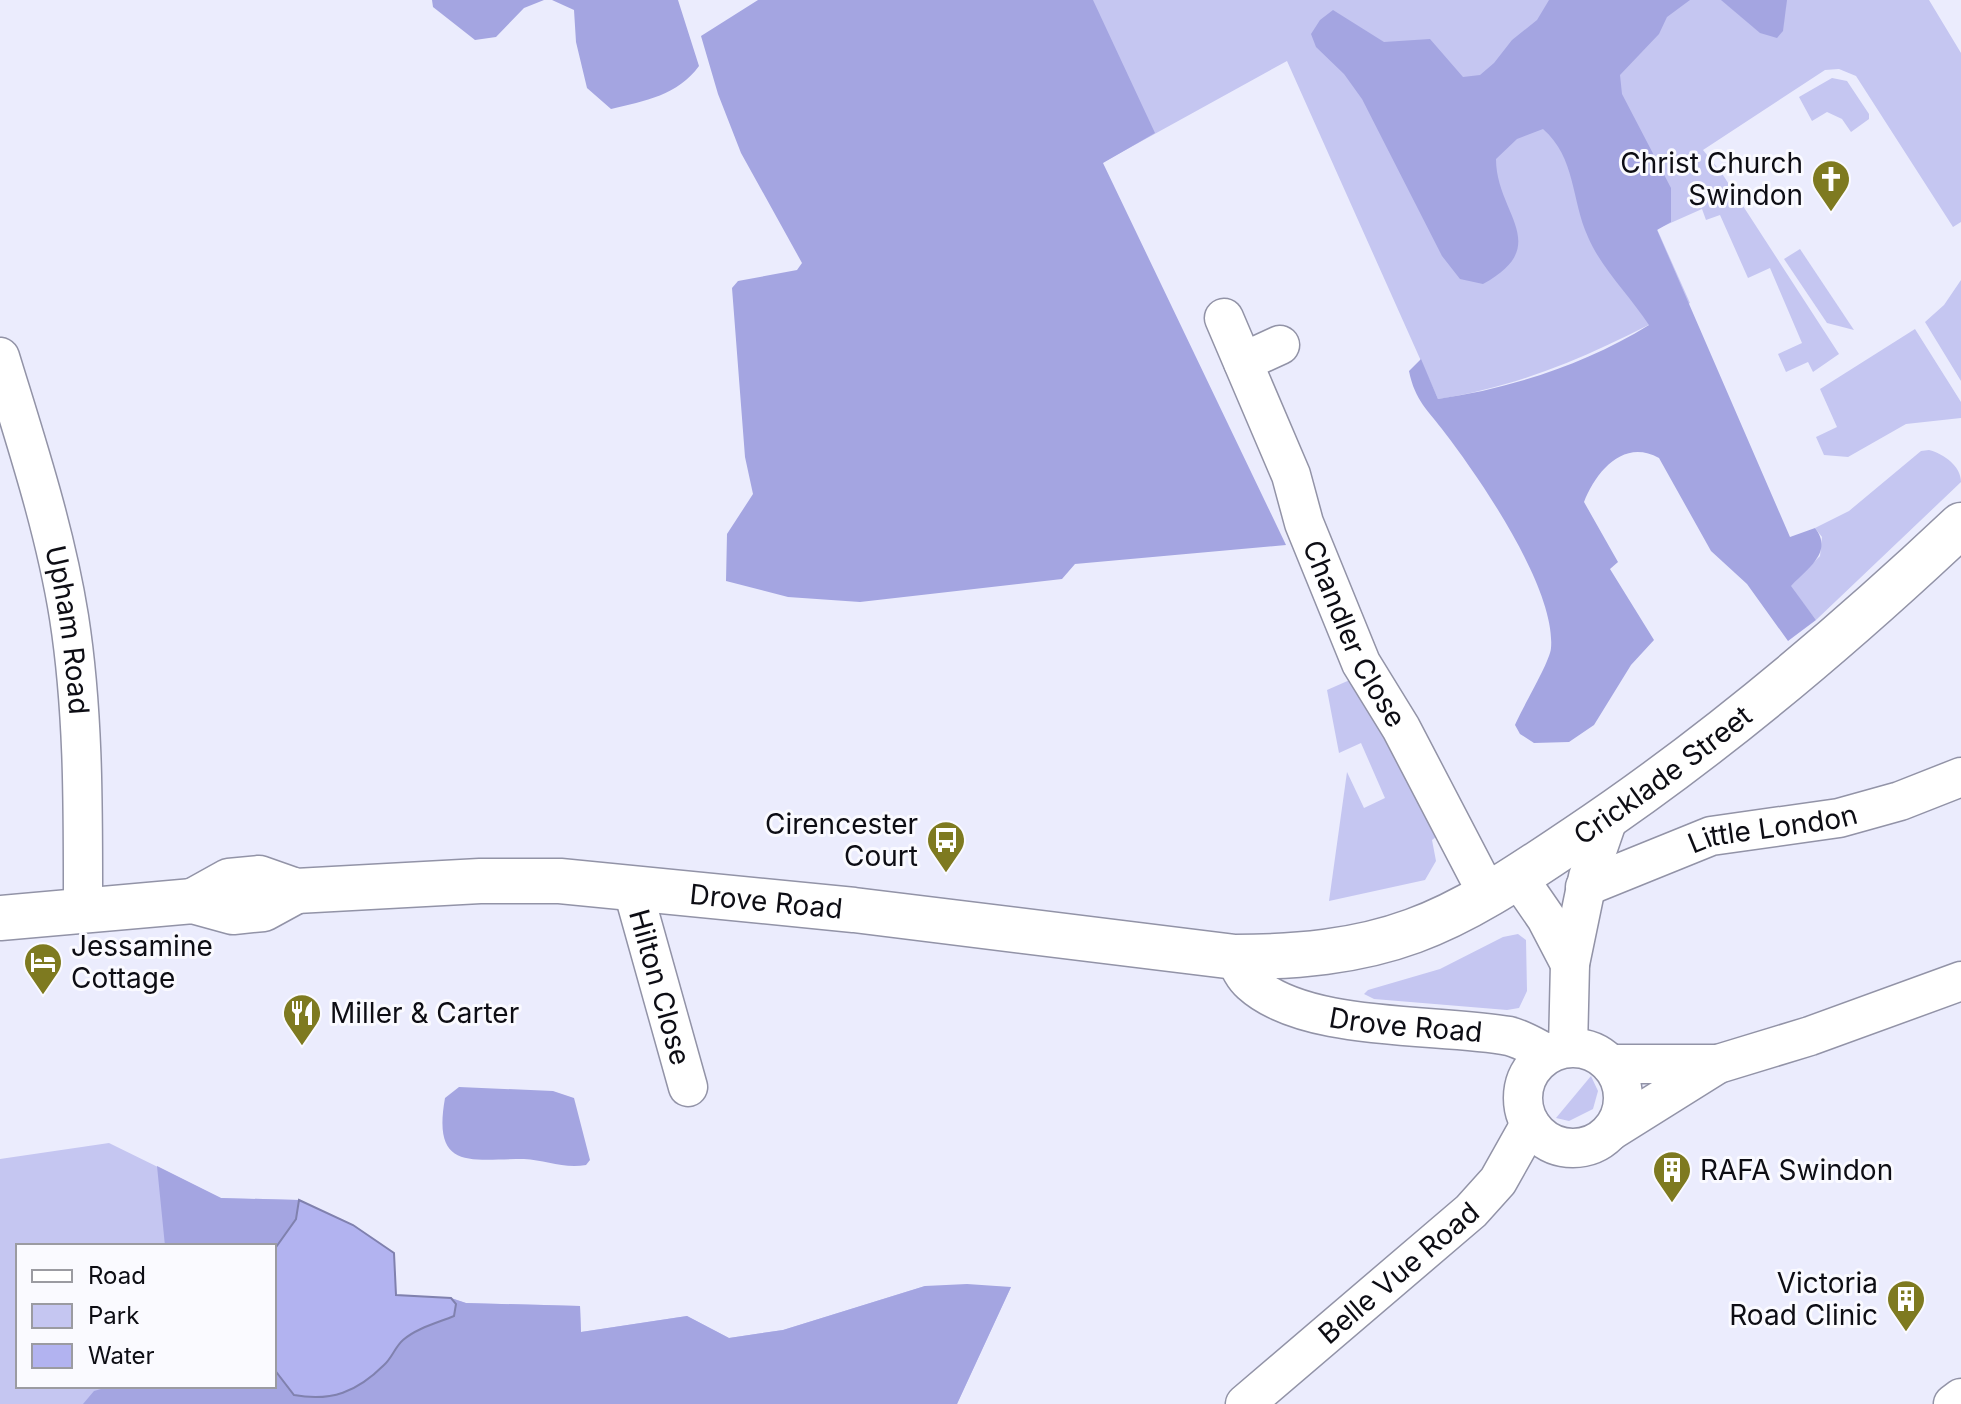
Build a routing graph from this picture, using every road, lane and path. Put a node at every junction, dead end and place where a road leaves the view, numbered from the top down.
1 (1224, 318) dead end
2 (1280, 345) dead end
3 (0, 357) edge
4 (1243, 362) junction
5 (1961, 525) edge
6 (1961, 777) edge
7 (1609, 816) junction
8 (1502, 885) junction
9 (632, 887) junction
10 (1585, 887) junction
11 (83, 909) junction
12 (0, 918) edge
13 (1320, 953) joint
14 (1235, 957) junction
15 (1570, 964) junction
16 (1961, 981) edge
17 (1558, 1051) junction
18 (1610, 1064) junction
19 (1718, 1064) junction
20 (688, 1087) dead end
21 (1530, 1124) junction
22 (1611, 1131) junction
23 (1961, 1398) edge
24 (1245, 1404) edge
25 (1953, 1404) edge

1 - 4 street, Chandler Close
2 - 4 street
3 - 11 street, Upham Road
4 - 8 street, Chandler Close
5 - 7 main road, Cricklade Street
6 - 10 street, Little London
7 - 8 main road, Cricklade Street
7 - 10 street
8 - 13 main road, Cricklade Street
8 - 15 street
9 - 11 main road, Drove Road
9 - 14 main road, Drove Road
9 - 20 street, Hilton Close
10 - 15 street
11 - 12 main road, Drove Road
13 - 14 main road, Drove Road
14 - 17 street, Drove Road
15 - 17 street
16 - 19 street
17 - 18 street
17 - 21 street
18 - 19 street
18 - 22 street
19 - 22 street
21 - 22 street
21 - 24 street, Belle Vue Road
23 - 25 street

